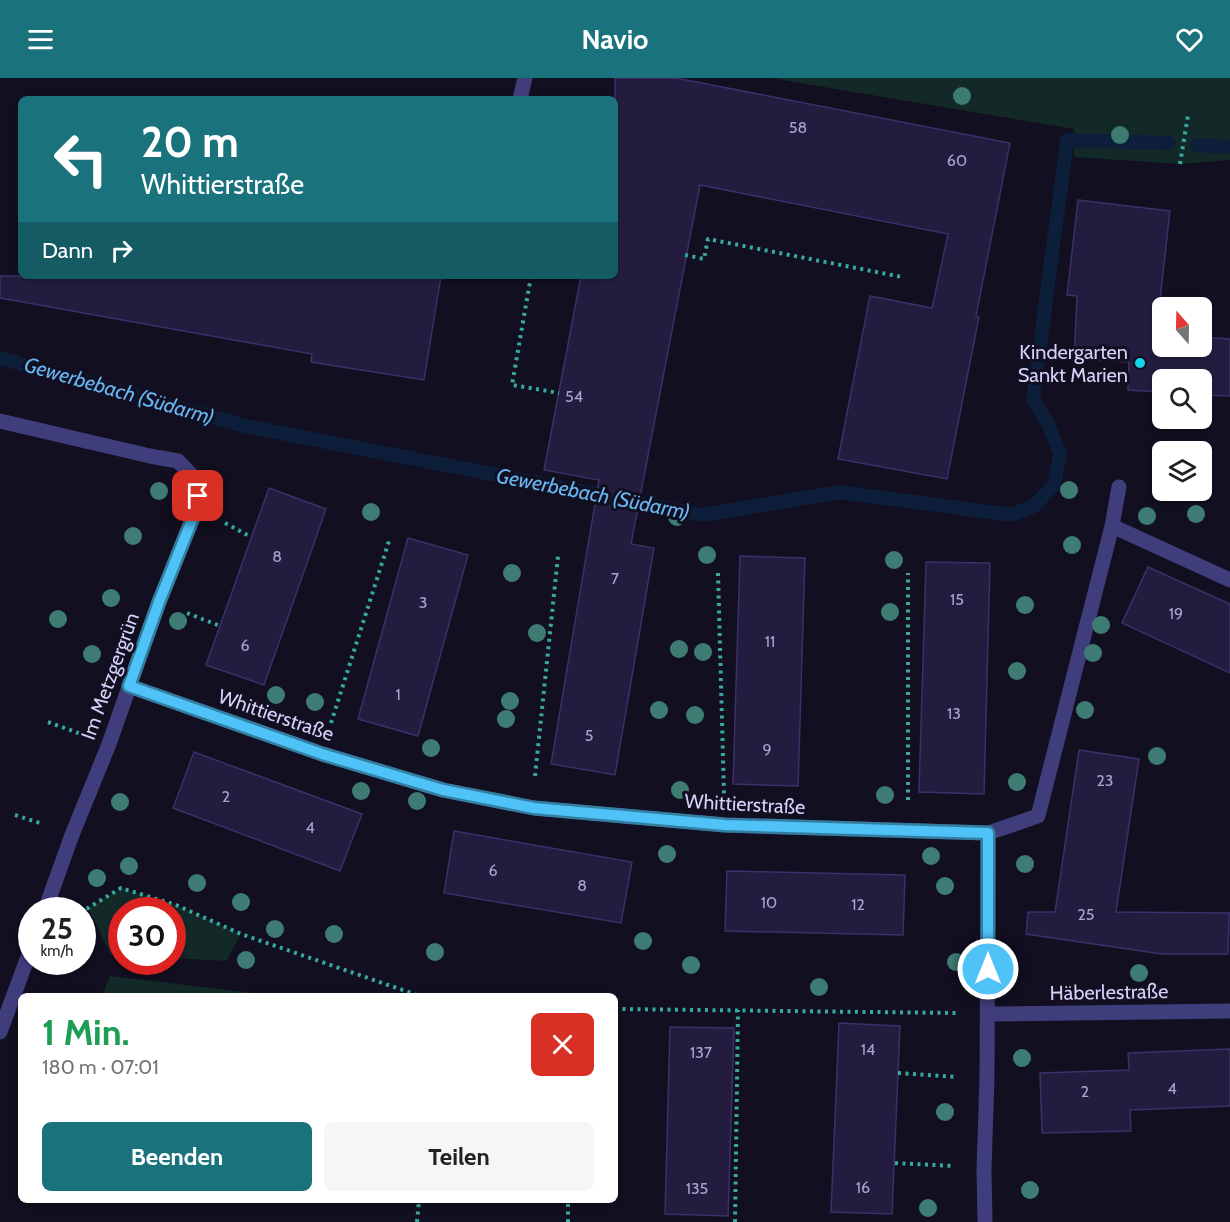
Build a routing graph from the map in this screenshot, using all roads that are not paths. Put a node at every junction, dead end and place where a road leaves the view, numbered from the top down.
1 (525, 78) edge
2 (521, 96) edge
3 (0, 420) edge
4 (1119, 487) dead end
5 (1112, 526) junction
6 (1230, 580) edge
7 (129, 686) junction
8 (988, 833) junction
9 (50, 897) edge
10 (21, 975) edge
11 (1230, 1011) edge
12 (988, 1014) junction
13 (0, 1032) edge
14 (985, 1222) edge

1 - 2 street
3 - 7 street, Im Metzgergrün
4 - 5 street
5 - 6 street
5 - 8 street
7 - 8 street, Whittierstraße
7 - 9 street, Im Metzgergrün
8 - 12 street
10 - 13 street
11 - 12 street, Häberlestraße
12 - 14 street

